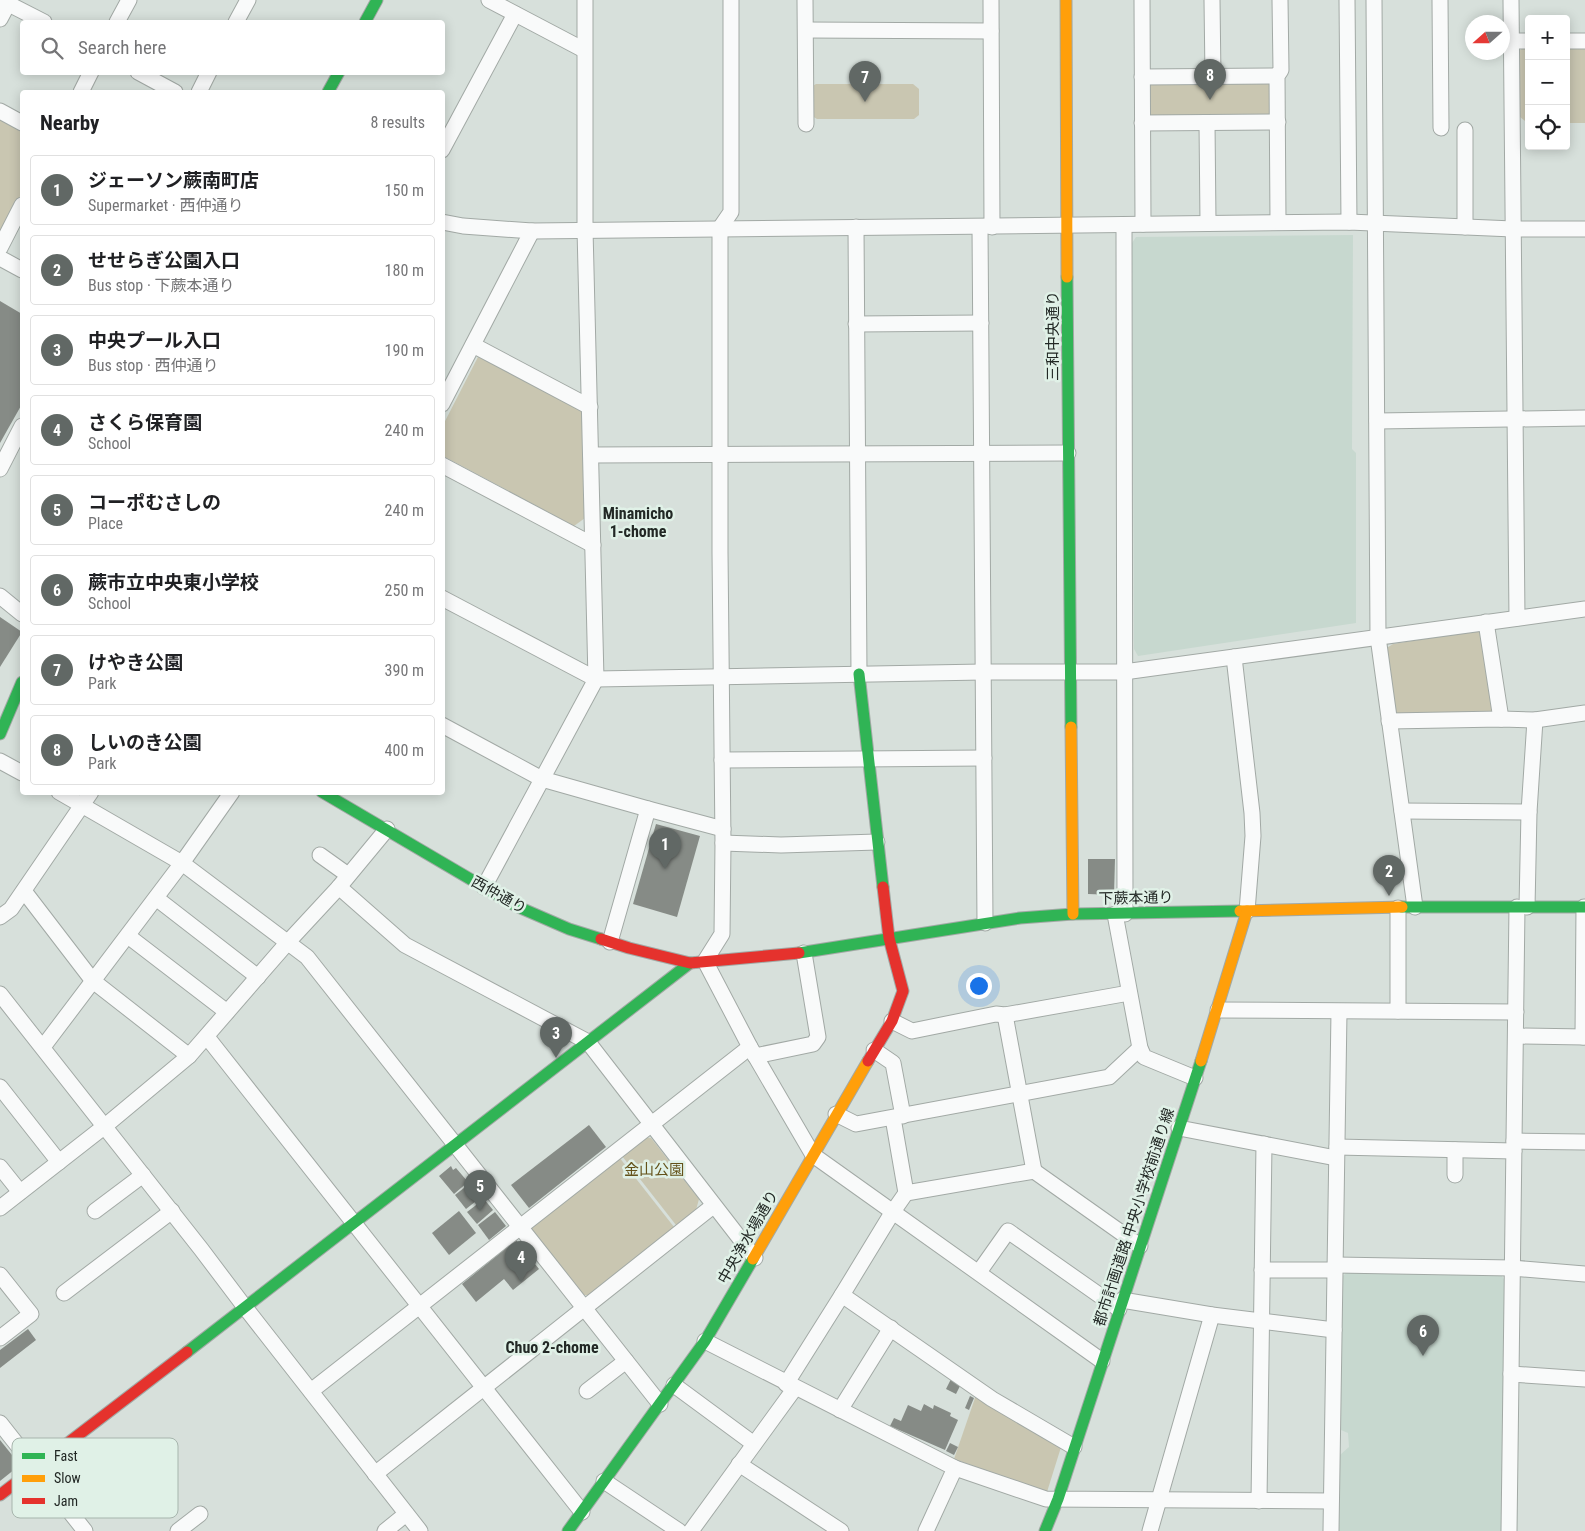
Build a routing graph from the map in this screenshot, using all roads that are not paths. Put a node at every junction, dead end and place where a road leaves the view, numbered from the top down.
1 (129, 0) edge
2 (248, 0) edge
3 (377, 0) edge
4 (489, 0) edge
5 (585, 0) edge
6 (731, 0) edge
7 (805, 0) edge
8 (991, 0) edge
9 (1066, 0) edge
10 (1142, 0) edge
11 (1212, 0) edge
12 (1280, 0) edge
13 (1347, 0) edge
14 (1374, 0) edge
15 (1440, 0) edge
16 (1511, 0) edge
17 (6, 1) edge
18 (515, 14) junction
19 (0, 19) edge
20 (40, 20) edge
21 (118, 20) edge
22 (237, 20) edge
23 (366, 20) edge
24 (806, 30) junction
25 (991, 31) junction
26 (1512, 41) junction
27 (1525, 41) edge
28 (1570, 41) edge
29 (1585, 41) edge
30 (584, 50) junction
31 (90, 75) edge
32 (144, 75) edge
33 (208, 75) edge
34 (337, 75) edge
35 (1277, 76) junction
36 (1142, 77) junction
37 (1213, 77) junction
38 (82, 90) edge
39 (171, 90) edge
40 (200, 90) edge
41 (329, 90) edge
42 (0, 111) edge
43 (20, 122) edge
44 (1278, 122) junction
45 (1142, 123) junction
46 (1207, 123) junction
47 (806, 124) dead end
48 (1441, 128) dead end
49 (1465, 130) dead end
50 (445, 144) edge
51 (20, 208) edge
52 (1278, 222) junction
53 (1350, 222) junction
54 (445, 223) edge
55 (1208, 223) junction
56 (1376, 223) junction
57 (1143, 224) junction
58 (1124, 225) junction
59 (1067, 226) junction
60 (1465, 226) junction
61 (856, 227) junction
62 (986, 227) junction
63 (720, 228) junction
64 (585, 229) junction
65 (1513, 229) junction
66 (1585, 229) edge
67 (532, 231) junction
68 (0, 248) edge
69 (0, 258) edge
70 (20, 269) edge
71 (981, 323) junction
72 (856, 324) junction
73 (473, 346) junction
74 (445, 399) edge
75 (590, 407) junction
76 (1585, 418) edge
77 (1515, 420) junction
78 (1377, 421) junction
79 (20, 430) edge
80 (1068, 453) junction
81 (982, 454) junction
82 (591, 455) junction
83 (858, 455) junction
84 (720, 456) junction
85 (445, 467) edge
86 (0, 469) edge
87 (593, 545) junction
88 (0, 596) edge
89 (445, 600) edge
90 (1585, 609) edge
91 (20, 612) edge
92 (1517, 618) junction
93 (1486, 622) junction
94 (1378, 637) junction
95 (1234, 657) junction
96 (983, 672) junction
97 (1124, 672) junction
98 (1070, 673) junction
99 (859, 674) junction
100 (721, 676) junction
101 (596, 678) junction
102 (20, 687) edge
103 (1585, 714) edge
104 (1500, 719) junction
105 (1535, 720) junction
106 (1389, 722) junction
107 (445, 728) edge
108 (0, 734) edge
109 (868, 758) junction
110 (984, 758) junction
111 (722, 760) junction
112 (0, 761) edge
113 (20, 772) edge
114 (542, 779) junction
115 (71, 795) edge
116 (230, 795) edge
117 (327, 795) edge
118 (87, 799) edge
119 (648, 809) junction
120 (1402, 811) junction
121 (1529, 812) junction
122 (386, 829) junction
123 (723, 836) junction
124 (877, 842) junction
125 (320, 855) dead end
126 (182, 863) junction
127 (344, 881) junction
128 (484, 887) junction
129 (24, 891) junction
130 (156, 898) junction
131 (1415, 907) junction
132 (1522, 907) junction
133 (1585, 907) edge
134 (1398, 908) junction
135 (1247, 911) junction
136 (1073, 914) junction
137 (1120, 914) junction
138 (0, 917) edge
139 (985, 923) junction
140 (128, 936) junction
141 (888, 938) junction
142 (288, 942) junction
143 (610, 942) junction
144 (804, 953) junction
145 (698, 962) junction
146 (258, 977) junction
147 (93, 981) junction
148 (1129, 993) junction
149 (0, 994) edge
150 (1218, 1010) junction
151 (1398, 1011) junction
152 (228, 1012) junction
153 (1339, 1012) junction
154 (1516, 1012) junction
155 (1005, 1015) junction
156 (892, 1020) junction
157 (1516, 1036) junction
158 (207, 1037) junction
159 (1584, 1037) edge
160 (588, 1042) junction
161 (43, 1047) junction
162 (1140, 1048) junction
163 (874, 1050) junction
164 (753, 1051) junction
165 (189, 1056) junction
166 (1195, 1078) junction
167 (0, 1087) edge
168 (1020, 1095) junction
169 (836, 1114) junction
170 (898, 1117) junction
171 (650, 1125) junction
172 (105, 1126) junction
173 (1179, 1128) junction
174 (1585, 1142) edge
175 (1264, 1144) junction
176 (456, 1145) junction
177 (1514, 1146) junction
178 (1455, 1150) junction
179 (1337, 1152) junction
180 (813, 1155) junction
181 (59, 1162) junction
182 (0, 1167) edge
183 (1034, 1171) junction
184 (143, 1175) junction
185 (1455, 1175) dead end
186 (20, 1192) junction
187 (906, 1193) junction
188 (713, 1206) junction
189 (0, 1208) edge
190 (95, 1211) dead end
191 (172, 1211) junction
192 (892, 1213) junction
193 (354, 1224) junction
194 (520, 1227) junction
195 (1140, 1246) junction
196 (755, 1258) junction
197 (1335, 1268) junction
198 (1512, 1268) junction
199 (1262, 1270) junction
200 (979, 1272) junction
201 (0, 1274) edge
202 (1585, 1274) edge
203 (64, 1293) dead end
204 (842, 1296) junction
205 (1121, 1305) junction
206 (244, 1306) junction
207 (419, 1307) junction
208 (584, 1308) junction
209 (1212, 1315) junction
210 (1261, 1321) junction
211 (891, 1328) junction
212 (1334, 1330) junction
213 (0, 1338) edge
214 (705, 1342) junction
215 (626, 1361) junction
216 (1102, 1361) junction
217 (1511, 1374) junction
218 (1585, 1379) edge
219 (674, 1385) junction
220 (790, 1386) junction
221 (483, 1388) junction
222 (311, 1391) junction
223 (587, 1391) dead end
224 (660, 1404) junction
225 (840, 1410) junction
226 (0, 1423) edge
227 (12, 1438) edge
228 (73, 1438) edge
229 (754, 1444) junction
230 (1074, 1447) junction
231 (739, 1464) junction
232 (954, 1468) junction
233 (375, 1474) junction
234 (604, 1481) junction
235 (12, 1486) edge
236 (0, 1495) edge
237 (1058, 1500) junction
238 (1160, 1500) junction
239 (1259, 1501) junction
240 (1331, 1501) junction
241 (582, 1512) junction
242 (200, 1514) dead end
243 (406, 1514) junction
244 (75, 1518) edge
245 (85, 1531) edge
246 (178, 1531) edge
247 (385, 1531) edge
248 (420, 1531) edge
249 (568, 1531) edge
250 (679, 1531) edge
251 (691, 1531) edge
252 (841, 1531) edge
253 (926, 1531) edge
254 (1045, 1531) edge
255 (1150, 1531) edge
256 (1331, 1531) edge
257 (1513, 1531) edge

1 - 21 street
2 - 22 street
3 - 23 street
4 - 18 street
5 - 30 street
6 - 63 street
7 - 24 street
8 - 25 street
9 - 59 street, 三和中央通り
10 - 36 street
11 - 37 street
12 - 35 street
13 - 53 street
14 - 56 street
15 - 48 street
16 - 26 street
17 - 19 street
17 - 20 street
18 - 30 street
18 - 50 street
24 - 25 street
24 - 47 street
25 - 62 street
26 - 27 street
26 - 65 street
28 - 29 street
30 - 64 street
31 - 38 street
32 - 39 street
33 - 40 street
34 - 41 street
35 - 37 street
35 - 44 street
36 - 37 street
36 - 45 street
42 - 43 street
44 - 46 street
44 - 52 street
45 - 46 street
45 - 57 street
46 - 55 street
49 - 60 street
51 - 68 street
52 - 53 street
52 - 55 street
53 - 56 street
54 - 67 street
55 - 57 street
56 - 60 street
56 - 78 street
57 - 58 street
58 - 59 street
58 - 97 street
59 - 62 street
59 - 80 street, 三和中央通り
60 - 65 street
61 - 62 street
61 - 63 street
61 - 72 street
62 - 71 street
63 - 64 street
63 - 84 street
64 - 67 street
64 - 75 street
65 - 66 street
65 - 77 street
67 - 73 street
69 - 70 street
71 - 72 street
71 - 81 street
72 - 83 street
73 - 74 street
73 - 75 street
75 - 82 street
76 - 77 street
77 - 78 street
77 - 92 street
78 - 94 street
79 - 86 street
80 - 81 street
80 - 98 street, 三和中央通り
81 - 83 street
81 - 96 street
82 - 84 street
82 - 87 street
83 - 84 street
83 - 99 street
84 - 100 street
85 - 87 street
87 - 101 street
88 - 91 street
89 - 101 street
90 - 92 street
92 - 93 street
93 - 94 street
93 - 104 street
94 - 95 street
94 - 106 street
95 - 97 street
95 - 135 street
96 - 98 street
96 - 99 street
96 - 110 street
97 - 98 street
97 - 137 street
98 - 136 street, 三和中央通り
99 - 100 street
99 - 109 street, 中央浄水場通り
100 - 101 street
100 - 111 street
101 - 114 street
102 - 108 street
103 - 105 street
104 - 105 street
104 - 106 street
105 - 121 street
106 - 120 street
107 - 114 street
109 - 110 street
109 - 111 street
109 - 124 street, 中央浄水場通り
110 - 139 street
111 - 123 street
112 - 113 street
114 - 119 street
114 - 128 street
115 - 118 street
116 - 126 street
117 - 122 street, 西仲通り
118 - 126 street
118 - 129 street
119 - 123 street
119 - 143 street
120 - 121 street
120 - 131 street
121 - 132 street
122 - 127 street
122 - 128 street, 西仲通り
123 - 124 street
123 - 145 street
124 - 141 street, 中央浄水場通り
125 - 127 street
126 - 130 street
126 - 142 street
127 - 142 street
127 - 160 street
128 - 143 street, 西仲通り
129 - 138 street
129 - 147 street
130 - 140 street
130 - 146 street
131 - 132 street, 下蕨本通り
131 - 134 street, 下蕨本通り
132 - 133 street, 下蕨本通り
132 - 154 street
133 - 159 street
134 - 135 street, 下蕨本通り
134 - 151 street
135 - 137 street, 下蕨本通り
135 - 150 street, 都市計画道路 中央小学校前通り線
136 - 137 street, 下蕨本通り
136 - 139 street, 下蕨本通り
137 - 148 street
139 - 141 street, 下蕨本通り
140 - 147 street
140 - 152 street
141 - 144 street, 下蕨本通り
141 - 156 street, 中央浄水場通り
142 - 146 street
142 - 176 street
143 - 145 street, 西仲通り
144 - 145 street, 下蕨本通り
144 - 164 street
145 - 160 street
145 - 164 street
146 - 152 street
147 - 161 street
147 - 165 street
148 - 155 street
148 - 162 street
149 - 161 street
150 - 153 street
150 - 166 street, 都市計画道路 中央小学校前通り線
151 - 153 street
151 - 154 street
152 - 158 street
153 - 179 street
154 - 157 street
155 - 156 street
155 - 168 street
156 - 163 street, 中央浄水場通り
157 - 159 street
157 - 177 street
158 - 165 street
158 - 193 street
160 - 171 street
160 - 176 street
161 - 172 street
162 - 166 street
162 - 168 street
163 - 169 street, 中央浄水場通り
163 - 170 street
164 - 171 street
164 - 180 street
165 - 172 street
166 - 173 street, 都市計画道路 中央小学校前通り線
167 - 181 street
168 - 170 street
168 - 183 street
169 - 170 street
169 - 180 street, 中央浄水場通り
170 - 187 street
171 - 188 street
171 - 194 street
172 - 181 street
172 - 184 street
173 - 175 street
173 - 195 street, 都市計画道路 中央小学校前通り線
174 - 177 street
175 - 179 street
175 - 199 street
176 - 193 street
176 - 194 street
177 - 178 street
177 - 198 street
178 - 179 street
178 - 185 street
179 - 197 street
180 - 192 street
180 - 196 street, 中央浄水場通り
181 - 186 street
182 - 186 street
183 - 187 street
183 - 195 street
184 - 190 street
184 - 191 street
186 - 189 street
187 - 192 street
188 - 196 street
188 - 208 street
191 - 203 street
191 - 206 street
192 - 200 street
192 - 204 street
193 - 206 street
193 - 207 street
194 - 207 street
194 - 208 street
195 - 205 street, 都市計画道路 中央小学校前通り線
196 - 214 street, 中央浄水場通り
197 - 198 street
197 - 199 street
197 - 212 street
198 - 202 street
198 - 217 street
199 - 210 street
200 - 205 street
200 - 216 street
201 - 213 street
204 - 211 street
204 - 220 street
205 - 209 street
205 - 216 street, 都市計画道路 中央小学校前通り線
206 - 222 street
206 - 228 street
207 - 221 street
207 - 222 street
208 - 215 street
208 - 221 street
209 - 210 street
209 - 238 street
210 - 212 street
210 - 239 street
211 - 225 street
211 - 230 street
212 - 240 street
214 - 219 street, 中央浄水場通り
214 - 220 street
215 - 223 street
215 - 224 street
216 - 230 street, 都市計画道路 中央小学校前通り線
217 - 218 street
217 - 257 street
219 - 224 street, 中央浄水場通り
219 - 229 street
220 - 225 street
220 - 229 street
221 - 233 street
221 - 241 street
222 - 233 street
224 - 234 street, 中央浄水場通り
225 - 232 street
226 - 227 street
229 - 231 street
230 - 237 street, 都市計画道路 中央小学校前通り線
231 - 251 street
231 - 252 street
232 - 237 street
232 - 253 street
233 - 243 street
234 - 241 street, 中央浄水場通り
234 - 250 street
235 - 236 street
237 - 238 street
237 - 254 street, 都市計画道路 中央小学校前通り線
238 - 239 street
238 - 255 street
239 - 240 street
240 - 256 street
241 - 249 street, 中央浄水場通り
242 - 246 street
243 - 247 street
243 - 248 street
244 - 245 street

